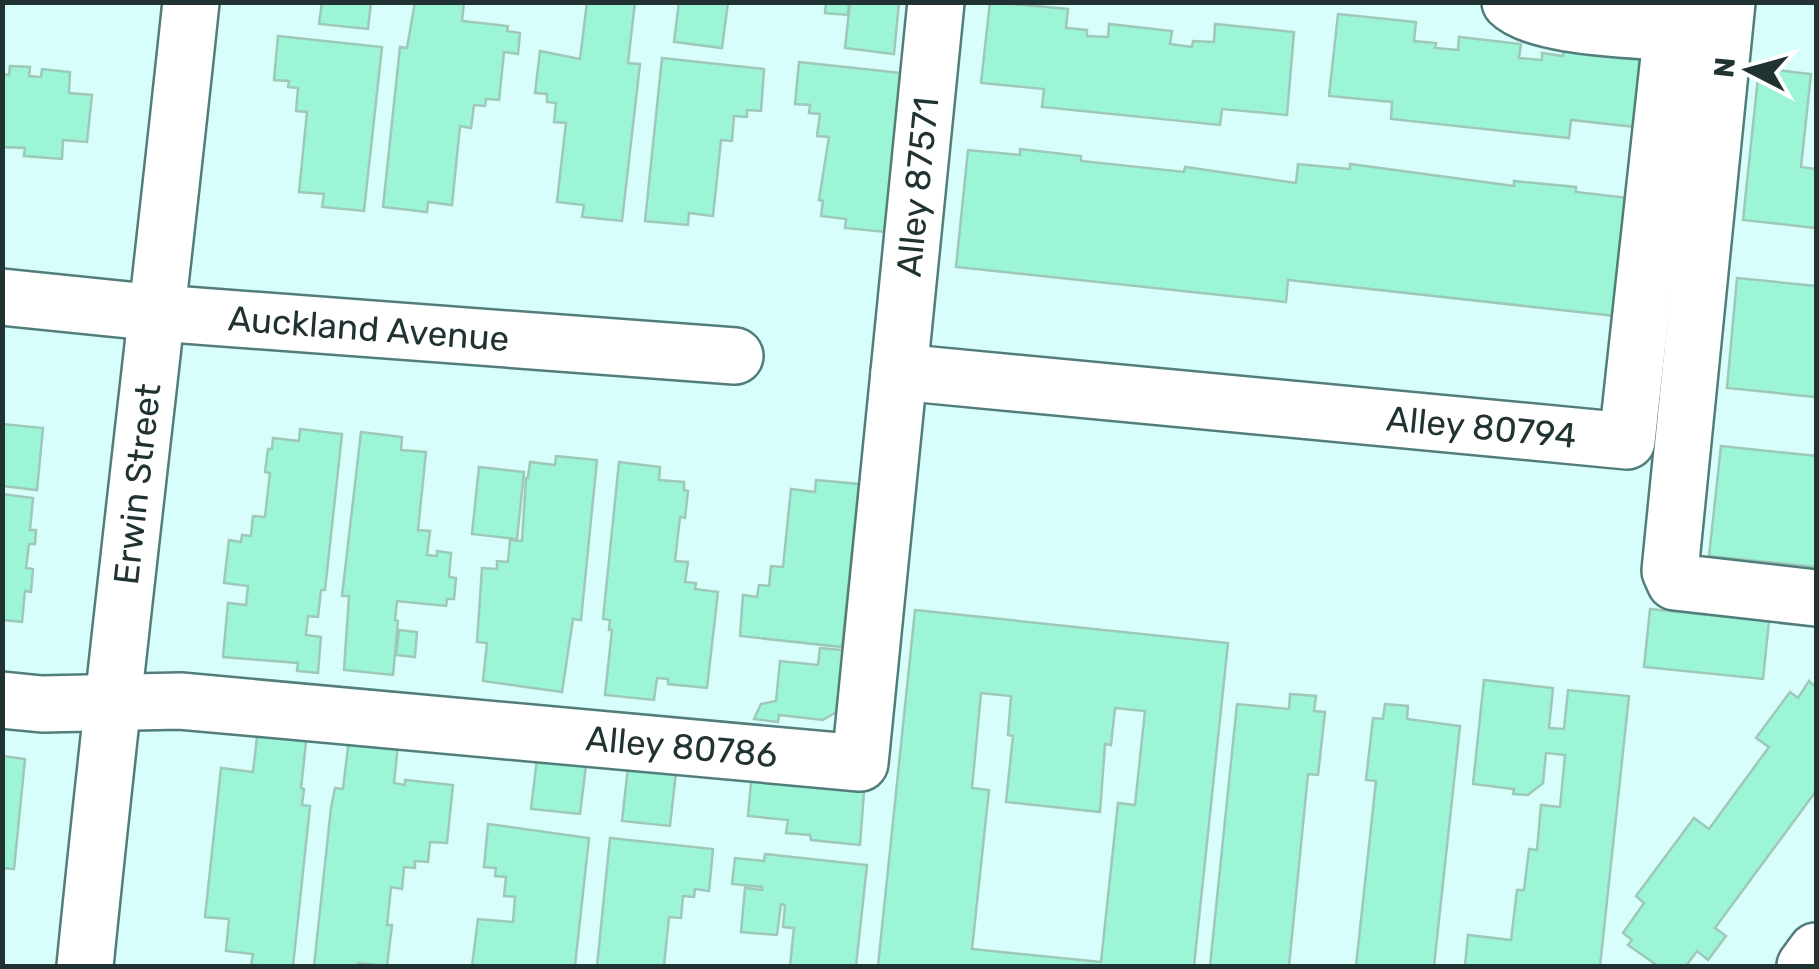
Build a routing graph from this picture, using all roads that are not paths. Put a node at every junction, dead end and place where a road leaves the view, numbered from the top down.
1 (191, 2) edge
2 (936, 2) edge
3 (1510, 2) edge
4 (1727, 2) edge
5 (1674, 18) edge
6 (2, 297) edge
7 (158, 313) junction
8 (735, 356) dead end
9 (898, 372) junction
10 (1816, 598) edge
11 (2, 700) edge
12 (111, 702) junction
13 (1816, 951) edge
14 (85, 966) edge
15 (1805, 966) edge

1 - 7 street, Erwin Street
2 - 9 street, Alley 87571
3 - 5 street
4 - 10 street
5 - 9 street, Alley 80794
6 - 7 street, Auckland Avenue
7 - 8 street, Auckland Avenue
7 - 12 street, Erwin Street
9 - 12 street, Alley 80786
11 - 12 street
12 - 14 street, Erwin Street
13 - 15 street

